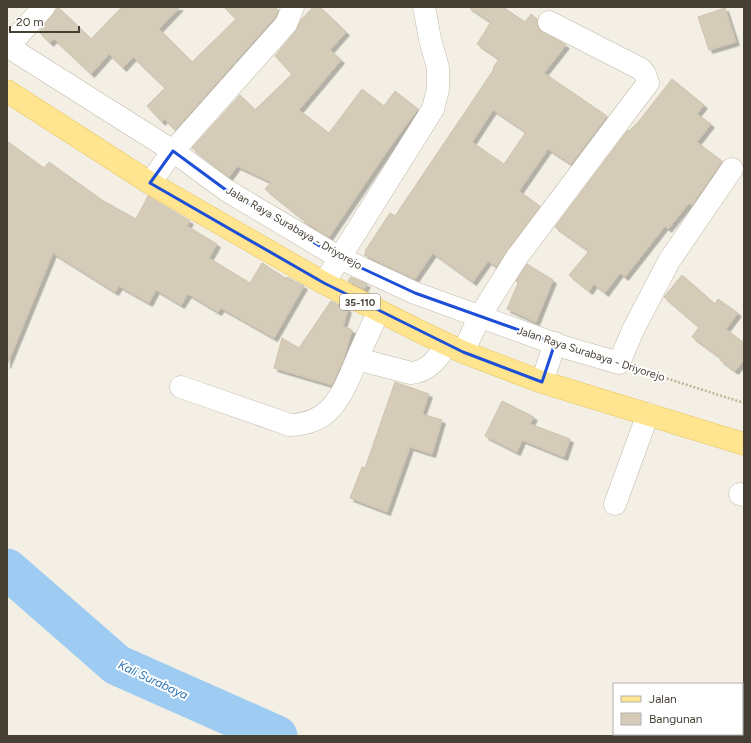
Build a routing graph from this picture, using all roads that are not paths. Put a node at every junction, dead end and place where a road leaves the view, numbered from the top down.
1 (44, 7) edge
2 (294, 7) edge
3 (424, 7) edge
4 (549, 22) dead end
5 (7, 47) edge
6 (7, 92) edge
7 (173, 151) junction
8 (732, 169) dead end
9 (150, 183) junction
10 (340, 258) junction
11 (324, 283) junction
12 (378, 311) junction
13 (480, 316) junction
14 (555, 343) junction
15 (455, 348) junction
16 (357, 359) junction
17 (542, 382) junction
18 (181, 387) dead end
19 (648, 414) junction
20 (744, 444) edge
21 (615, 504) dead end

1 - 5 street
2 - 7 street
3 - 10 street
4 - 13 street
5 - 7 street, Jalan Raya Surabaya - Driyorejo
6 - 9 main road, 35-110
7 - 9 street
7 - 10 street, Jalan Raya Surabaya - Driyorejo
8 - 14 street, Jalan Raya Surabaya - Driyorejo
9 - 11 main road, 35-110
10 - 11 street
10 - 13 street, Jalan Raya Surabaya - Driyorejo
11 - 12 main road, 35-110
12 - 15 main road, 35-110
12 - 16 street
13 - 14 street, Jalan Raya Surabaya - Driyorejo
13 - 15 street
14 - 17 street
15 - 16 street
15 - 17 main road, 35-110
16 - 18 street
17 - 19 main road, 35-110
19 - 20 main road, 35-110
19 - 21 street

